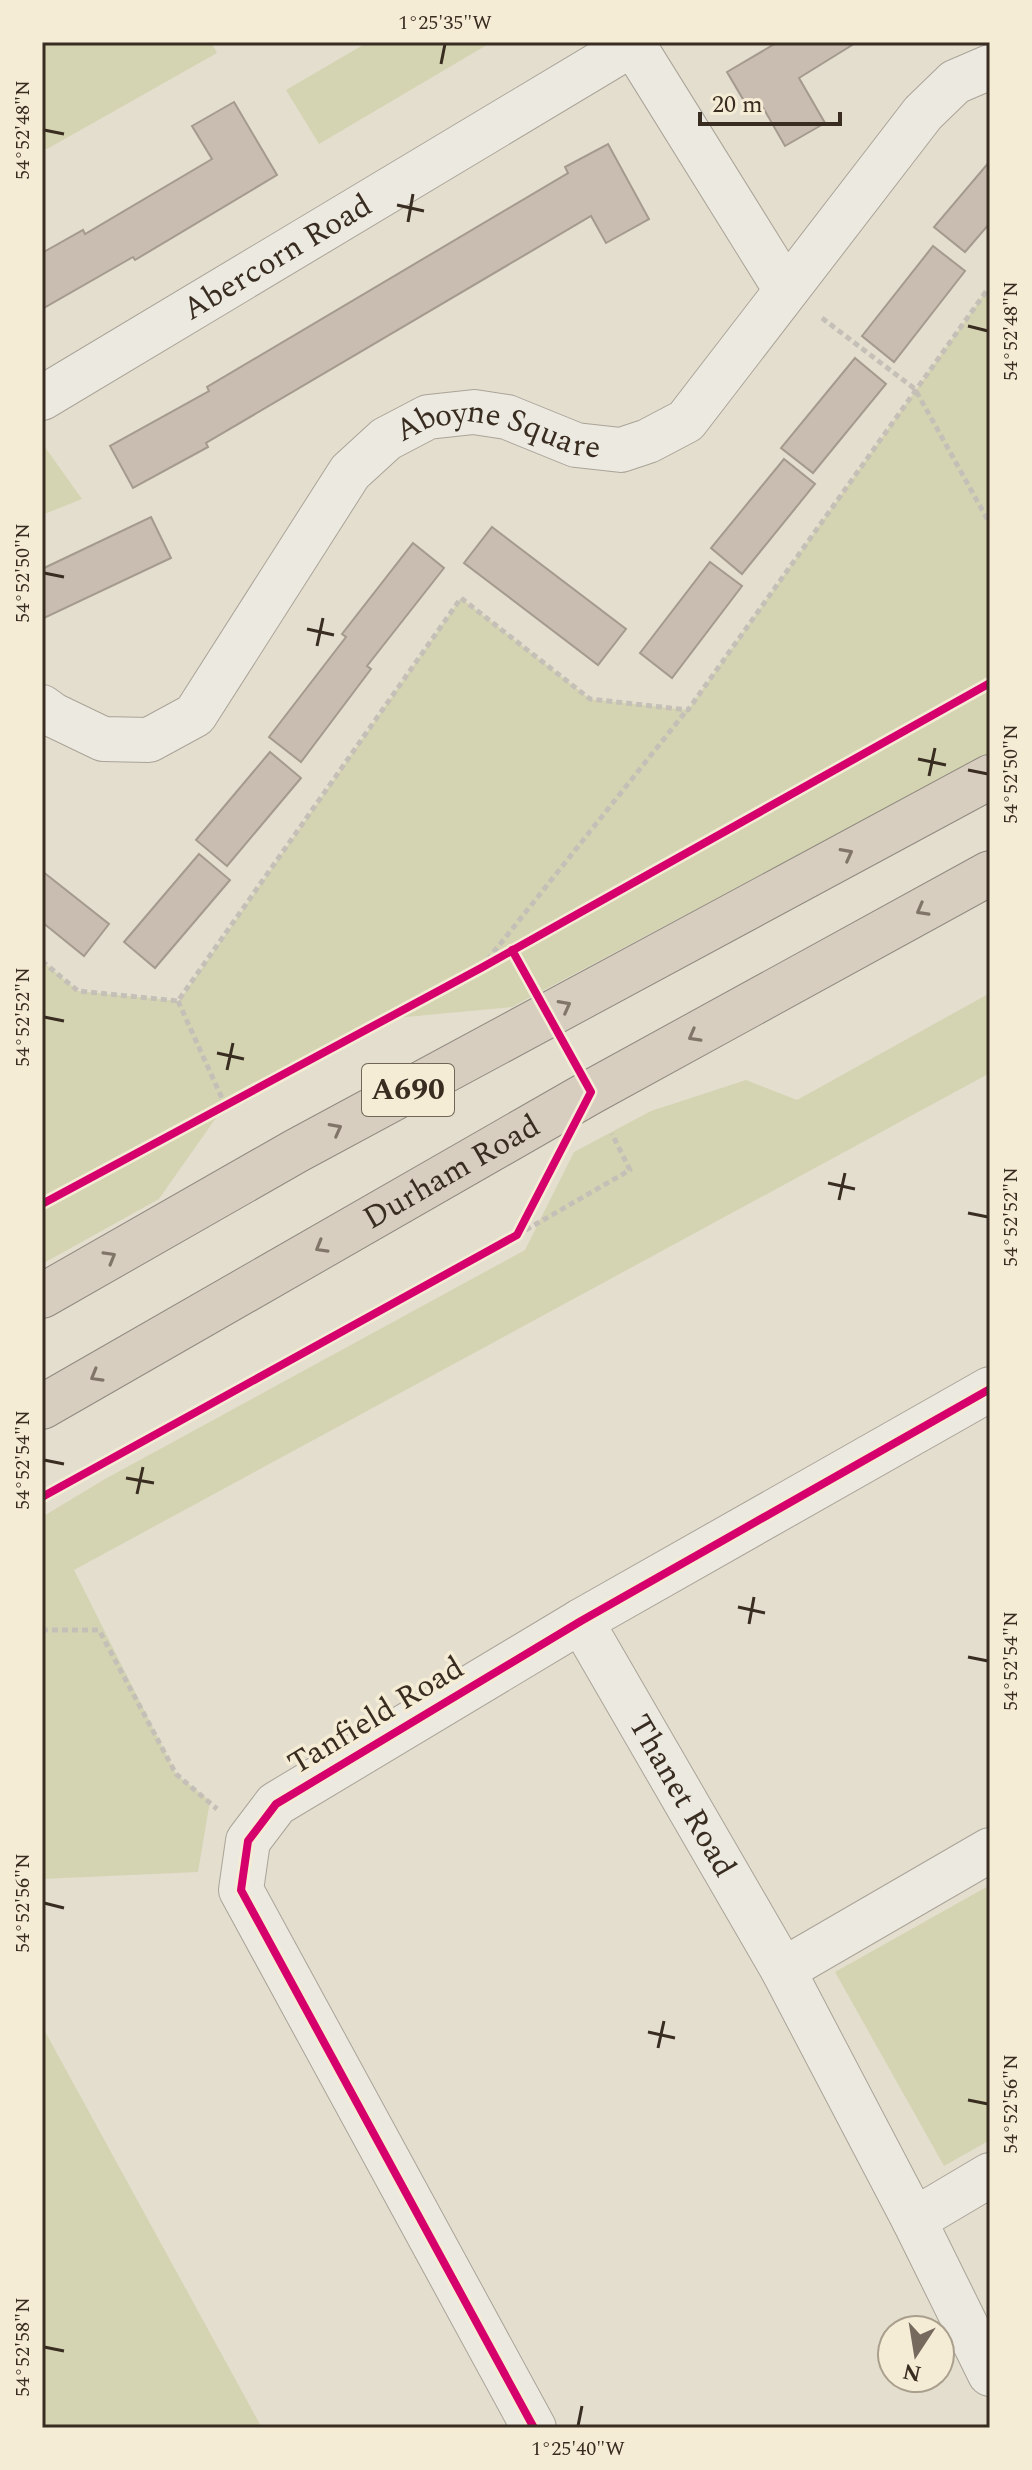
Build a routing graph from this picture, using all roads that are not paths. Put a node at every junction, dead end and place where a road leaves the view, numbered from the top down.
1 (635, 43) edge
2 (990, 67) edge
3 (786, 290) junction
4 (42, 398) edge
5 (42, 707) edge
6 (990, 777) edge
7 (990, 873) edge
8 (42, 1296) edge
9 (990, 1389) edge
10 (42, 1407) edge
11 (581, 1621) junction
12 (990, 1850) edge
13 (783, 1970) junction
14 (990, 2175) edge
15 (914, 2220) junction
16 (990, 2374) edge
17 (534, 2428) edge

1 - 3 street
1 - 4 street, Abercorn Road
2 - 3 street, Aboyne Square
3 - 5 street, Aboyne Square
8 -> 6 highway, A690
7 -> 10 highway, Durham Road / A690
9 - 11 street, Tanfield Road
11 - 13 street, Thanet Road
11 - 17 street, Tanfield Road
12 - 13 street
13 - 15 street, Thanet Road
14 - 15 street
15 - 16 street, Thanet Road

